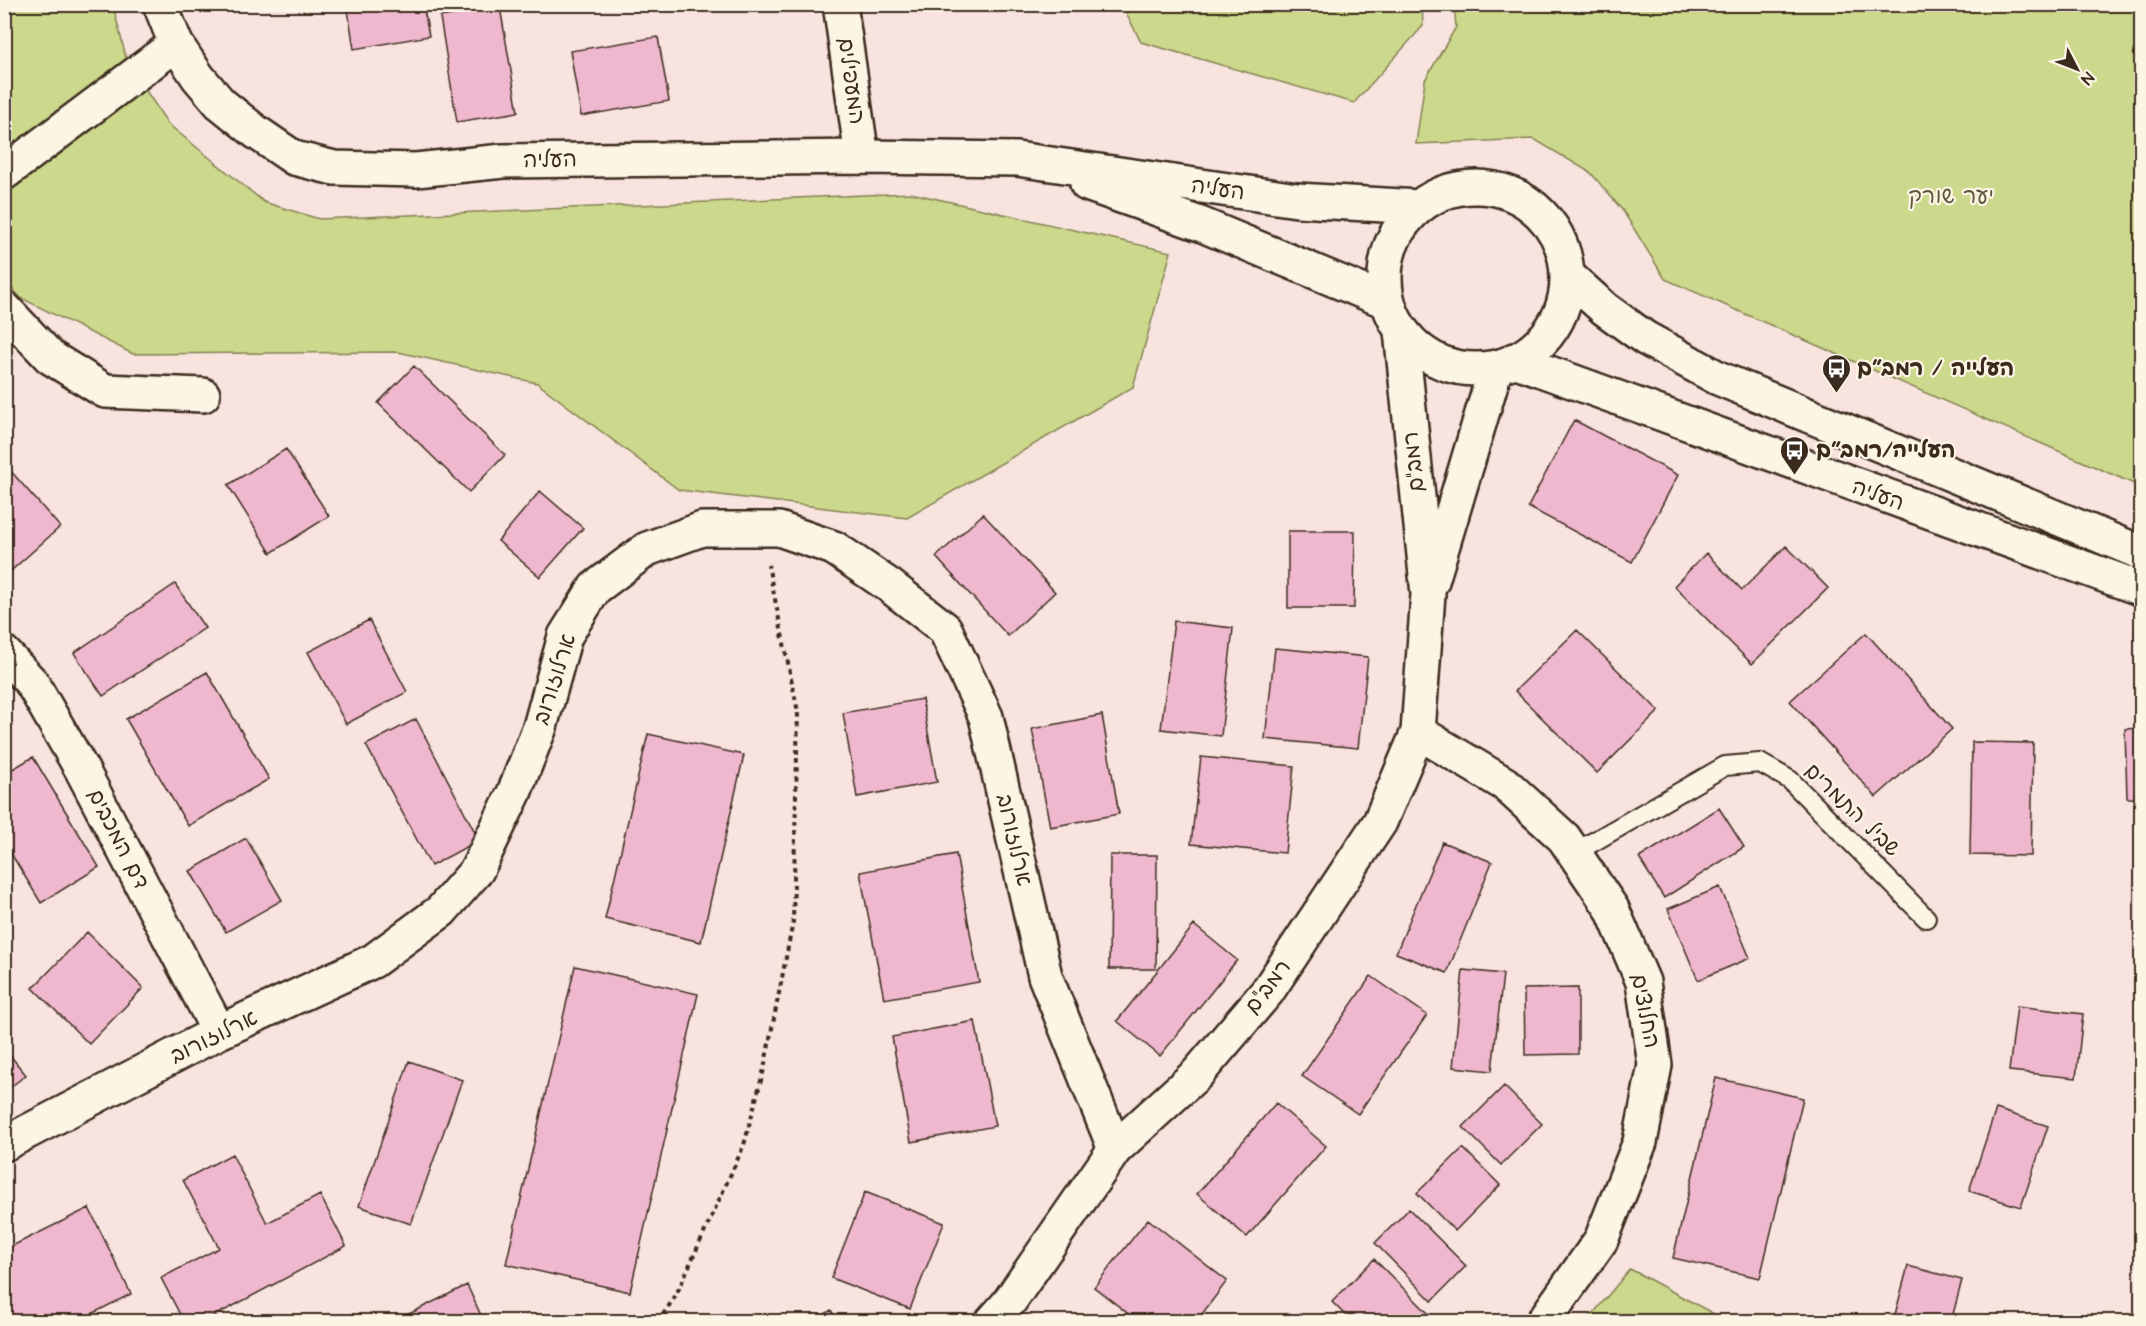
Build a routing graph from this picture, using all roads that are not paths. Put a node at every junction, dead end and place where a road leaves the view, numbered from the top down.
1 (160, 4) edge
2 (840, 4) edge
3 (176, 44) junction
4 (862, 157) junction
5 (1017, 159) junction
6 (4, 173) edge
7 (1419, 207) junction
8 (1567, 275) junction
9 (4, 308) edge
10 (1394, 316) junction
11 (1505, 364) junction
12 (203, 395) dead end
13 (2142, 553) edge
14 (2142, 589) edge
15 (1428, 594) junction
16 (4, 653) edge
17 (1418, 732) junction
18 (1574, 853) junction
19 (1926, 918) dead end
20 (219, 1032) junction
21 (4, 1144) edge
22 (1115, 1149) junction
23 (992, 1322) edge
24 (1543, 1322) edge

1 - 3 street, העליה
2 - 4 street, המעפילים
3 - 4 street, העליה
3 - 6 street
4 - 5 street, העליה
5 - 7 street, העליה
5 - 10 street, העליה
7 - 8 street
7 - 10 street
8 - 11 street
8 - 13 street, העליה
9 - 12 street
10 - 11 street
10 - 15 street, רמב"ם
11 - 14 street, העליה
11 - 15 street, רמב"ם
15 - 17 street, רמב"ם
16 - 20 street, דם המכבים
17 - 18 street, החלוצים
17 - 22 street, רמב"ם
18 - 19 lane, שביל התמרים
18 - 24 street, החלוצים
20 - 21 street, ארלוזורוב
20 - 22 street, ארלוזורוב
22 - 23 street, רמב"ם

